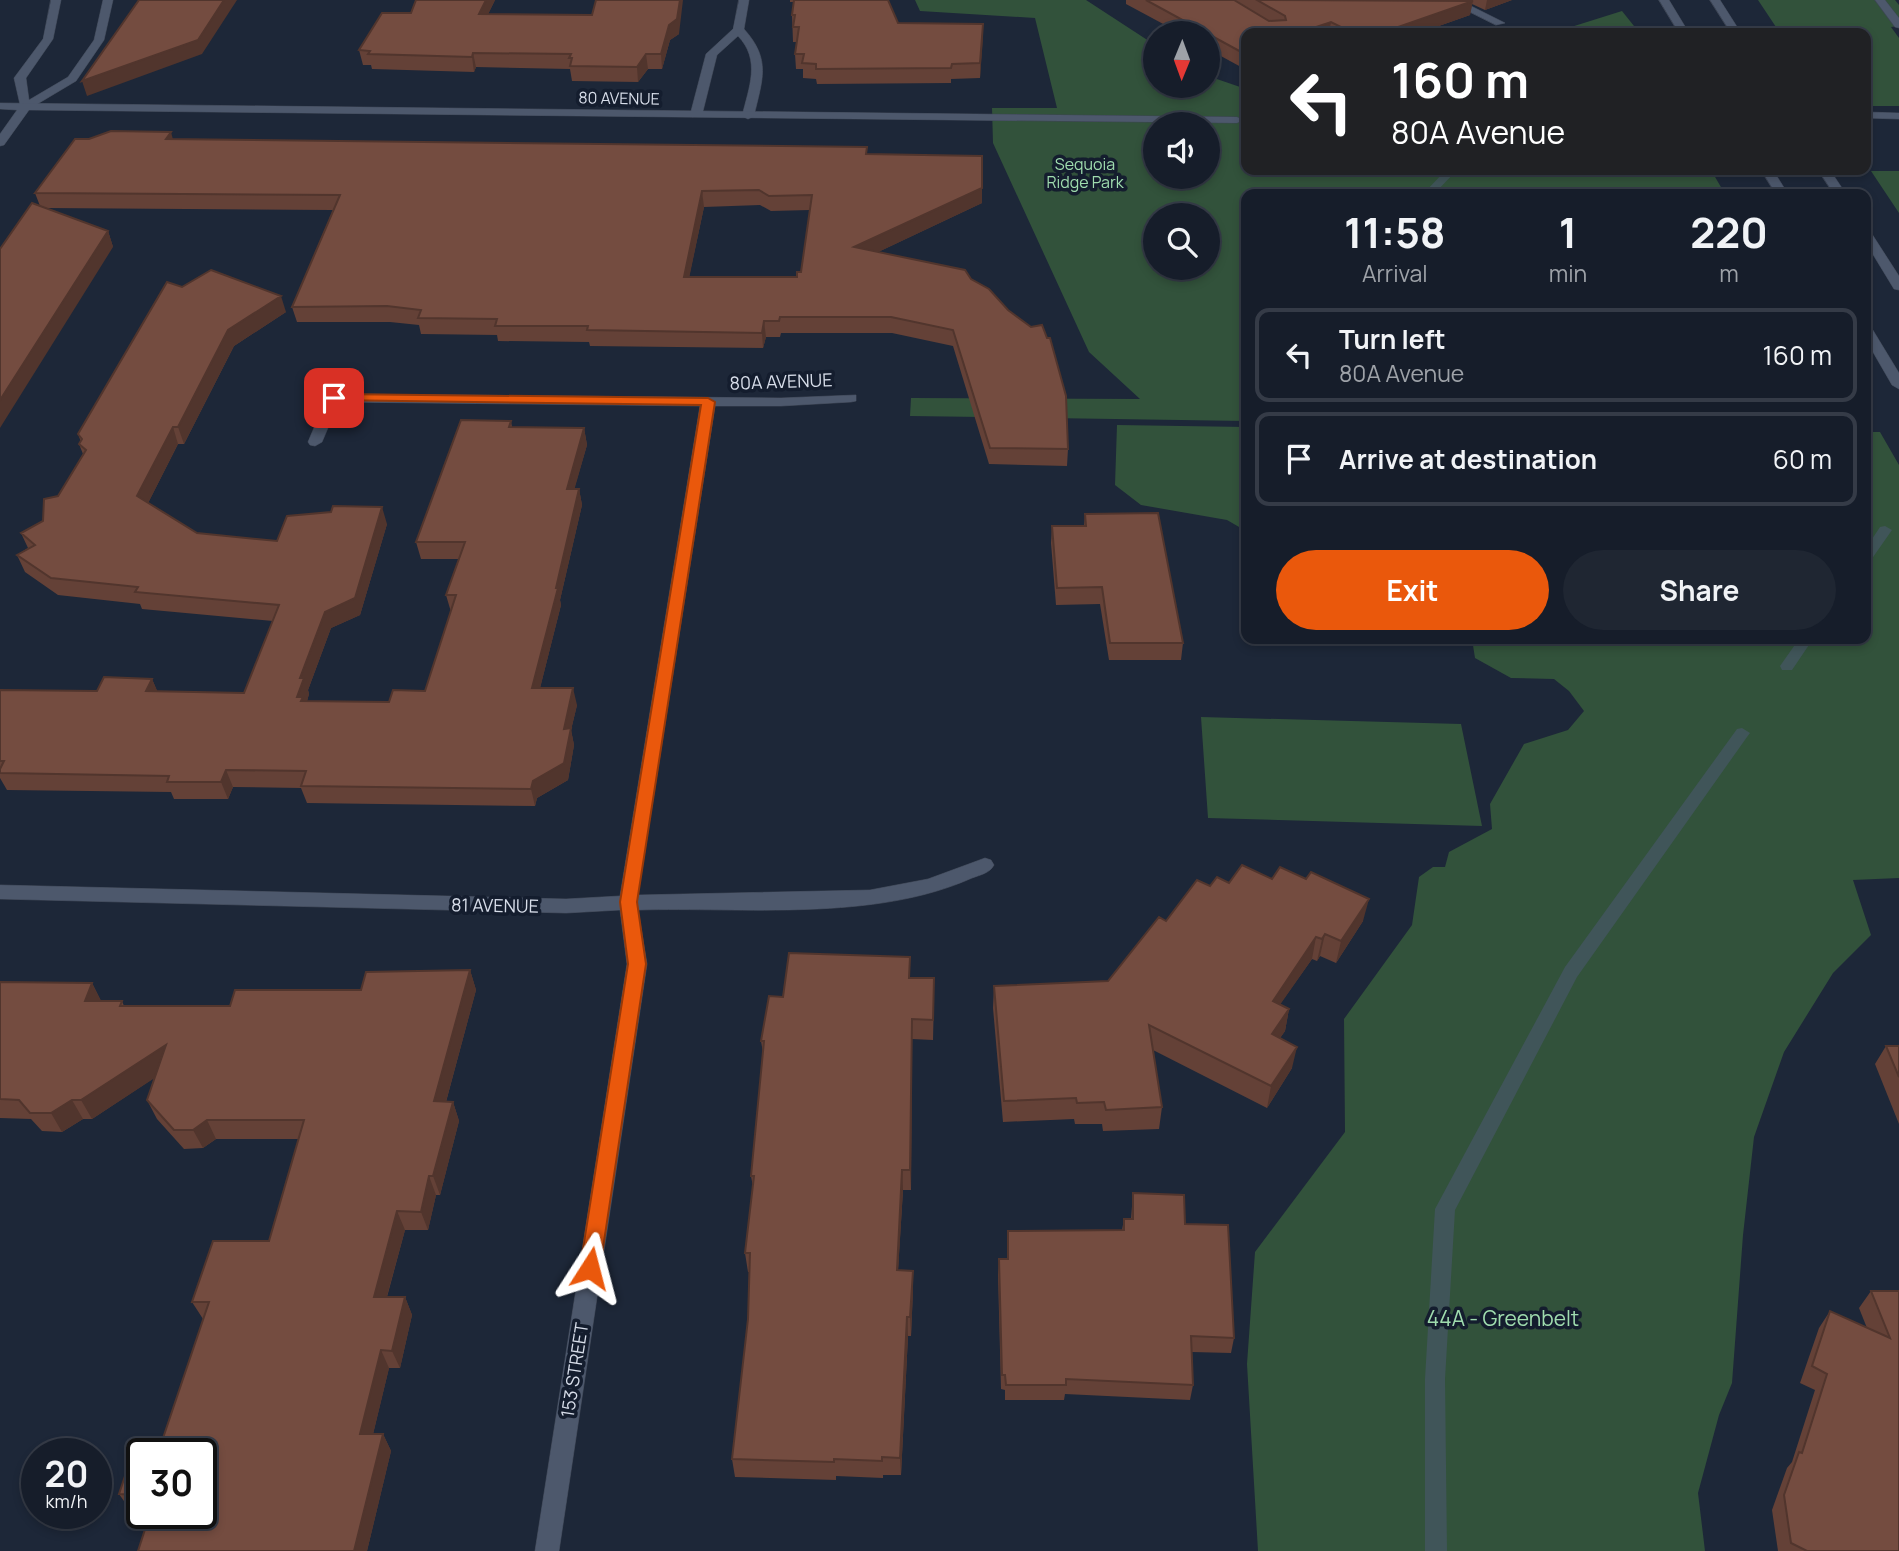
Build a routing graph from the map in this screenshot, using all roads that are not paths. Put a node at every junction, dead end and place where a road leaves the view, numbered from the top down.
1 (56, 0) edge
2 (108, 0) edge
3 (744, 0) edge
4 (1451, 0) edge
5 (1664, 0) edge
6 (1715, 0) edge
7 (1880, 0) edge
8 (1500, 23) dead end
9 (1899, 24) edge
10 (1681, 28) edge
11 (1733, 28) edge
12 (737, 30) junction
13 (0, 106) edge
14 (25, 107) junction
15 (696, 115) junction
16 (748, 116) junction
17 (1871, 116) edge
18 (1899, 116) edge
19 (1237, 120) dead end
20 (0, 142) edge
21 (1871, 242) edge
22 (1899, 286) edge
23 (1871, 338) edge
24 (1899, 385) edge
25 (851, 398) dead end
26 (708, 402) junction
27 (316, 442) dead end
28 (985, 865) dead end
29 (0, 892) edge
30 (628, 902) junction
31 (547, 1551) edge

1 - 14 street
2 - 14 street
3 - 12 street
4 - 8 street
5 - 10 street
6 - 11 street
7 - 9 street
12 - 15 street
12 - 16 street
13 - 14 street, 80 AVENUE
14 - 15 street, 80 AVENUE
14 - 20 street
15 - 16 street, 80 AVENUE
16 - 19 street, 80 AVENUE
17 - 18 street
21 - 22 street
23 - 24 street
25 - 26 street, 80A AVENUE
26 - 27 street, 80A AVENUE
26 - 30 street, 153 STREET
28 - 30 street, 81 AVENUE
29 - 30 street, 81 AVENUE
30 - 31 street, 153 STREET

